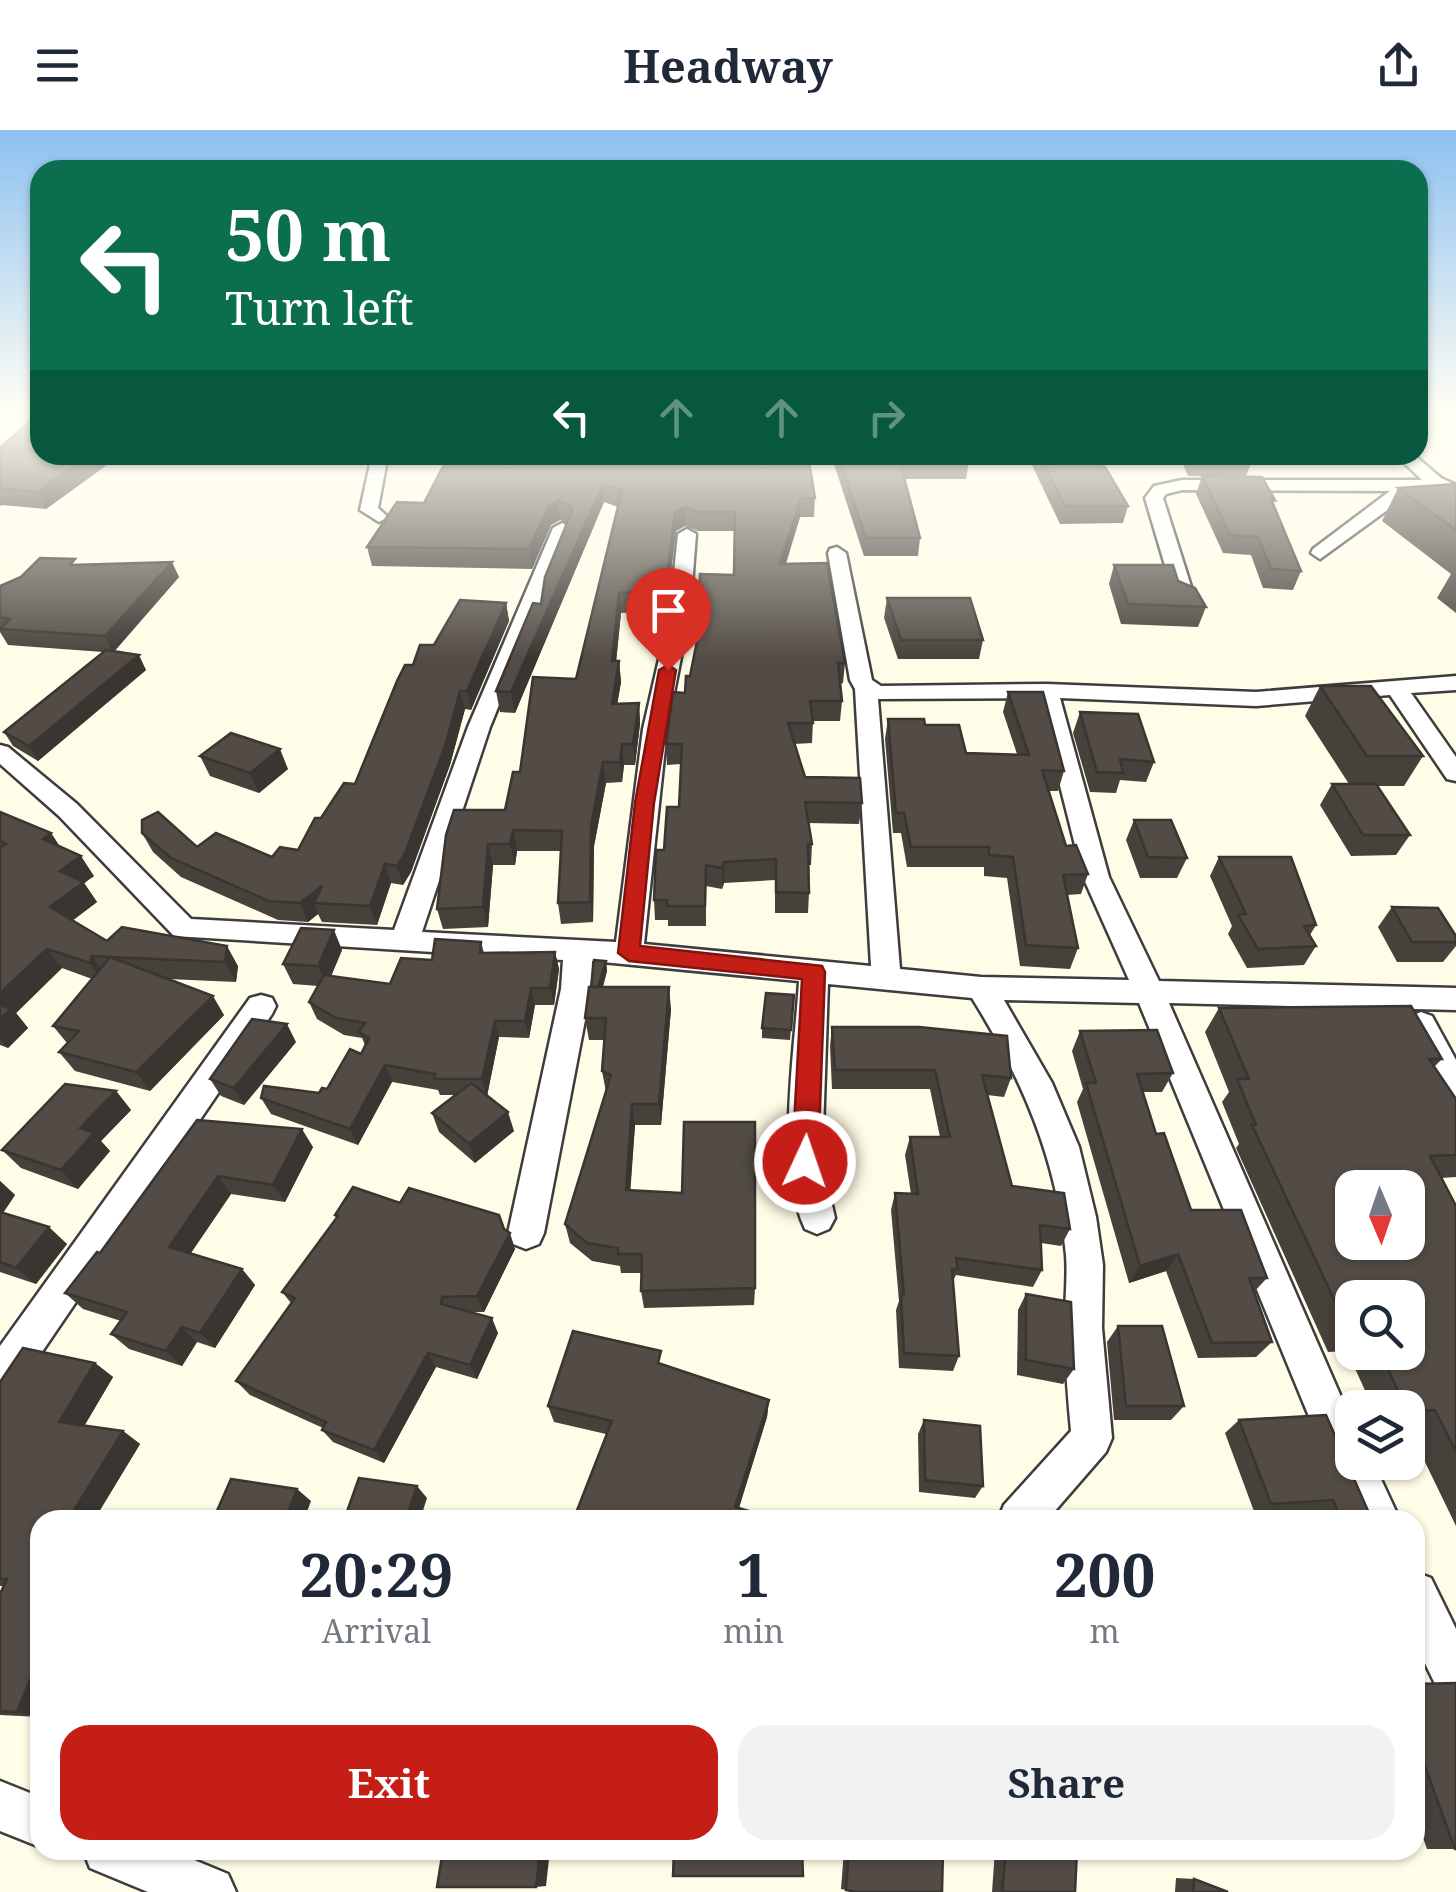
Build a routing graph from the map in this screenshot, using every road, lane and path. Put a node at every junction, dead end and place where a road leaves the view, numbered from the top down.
1 (372, 494) edge
2 (1157, 494) edge
3 (1391, 494) edge
4 (379, 516) dead end
5 (562, 528) edge
6 (688, 534) dead end
7 (836, 552) dead end
8 (1320, 553) dead end
9 (1186, 599) edge
10 (1456, 684) edge
11 (1396, 687) junction
12 (866, 689) junction
13 (1047, 691) junction
14 (0, 752) edge
15 (1456, 774) edge
16 (405, 939) junction
17 (578, 950) junction
18 (629, 953) junction
19 (814, 972) junction
20 (886, 979) junction
21 (982, 988) junction
22 (1149, 992) junction
23 (1408, 999) junction
24 (1456, 999) edge
25 (260, 1006) dead end
26 (1456, 1090) edge
27 (817, 1218) dead end
28 (526, 1234) dead end
29 (0, 1379) edge
30 (1028, 1510) edge
31 (1374, 1510) edge
32 (1425, 1614) edge
33 (1456, 1678) edge
34 (0, 1806) edge
35 (30, 1818) edge
36 (132, 1860) edge
37 (210, 1892) edge

1 - 4 street
2 - 9 street
3 - 8 street
5 - 16 street
6 - 18 street
7 - 12 street
10 - 11 street
11 - 13 street
11 - 15 street
12 - 13 street
12 - 20 street
13 - 22 street
14 - 16 street
16 - 17 street
17 - 18 street
17 - 28 street
18 - 19 street
19 - 20 street
19 - 27 street
20 - 21 street
21 - 22 street
21 - 30 street
22 - 23 street
22 - 31 street
23 - 24 street
23 - 26 street
25 - 29 street
32 - 33 street
34 - 35 street
36 - 37 street

